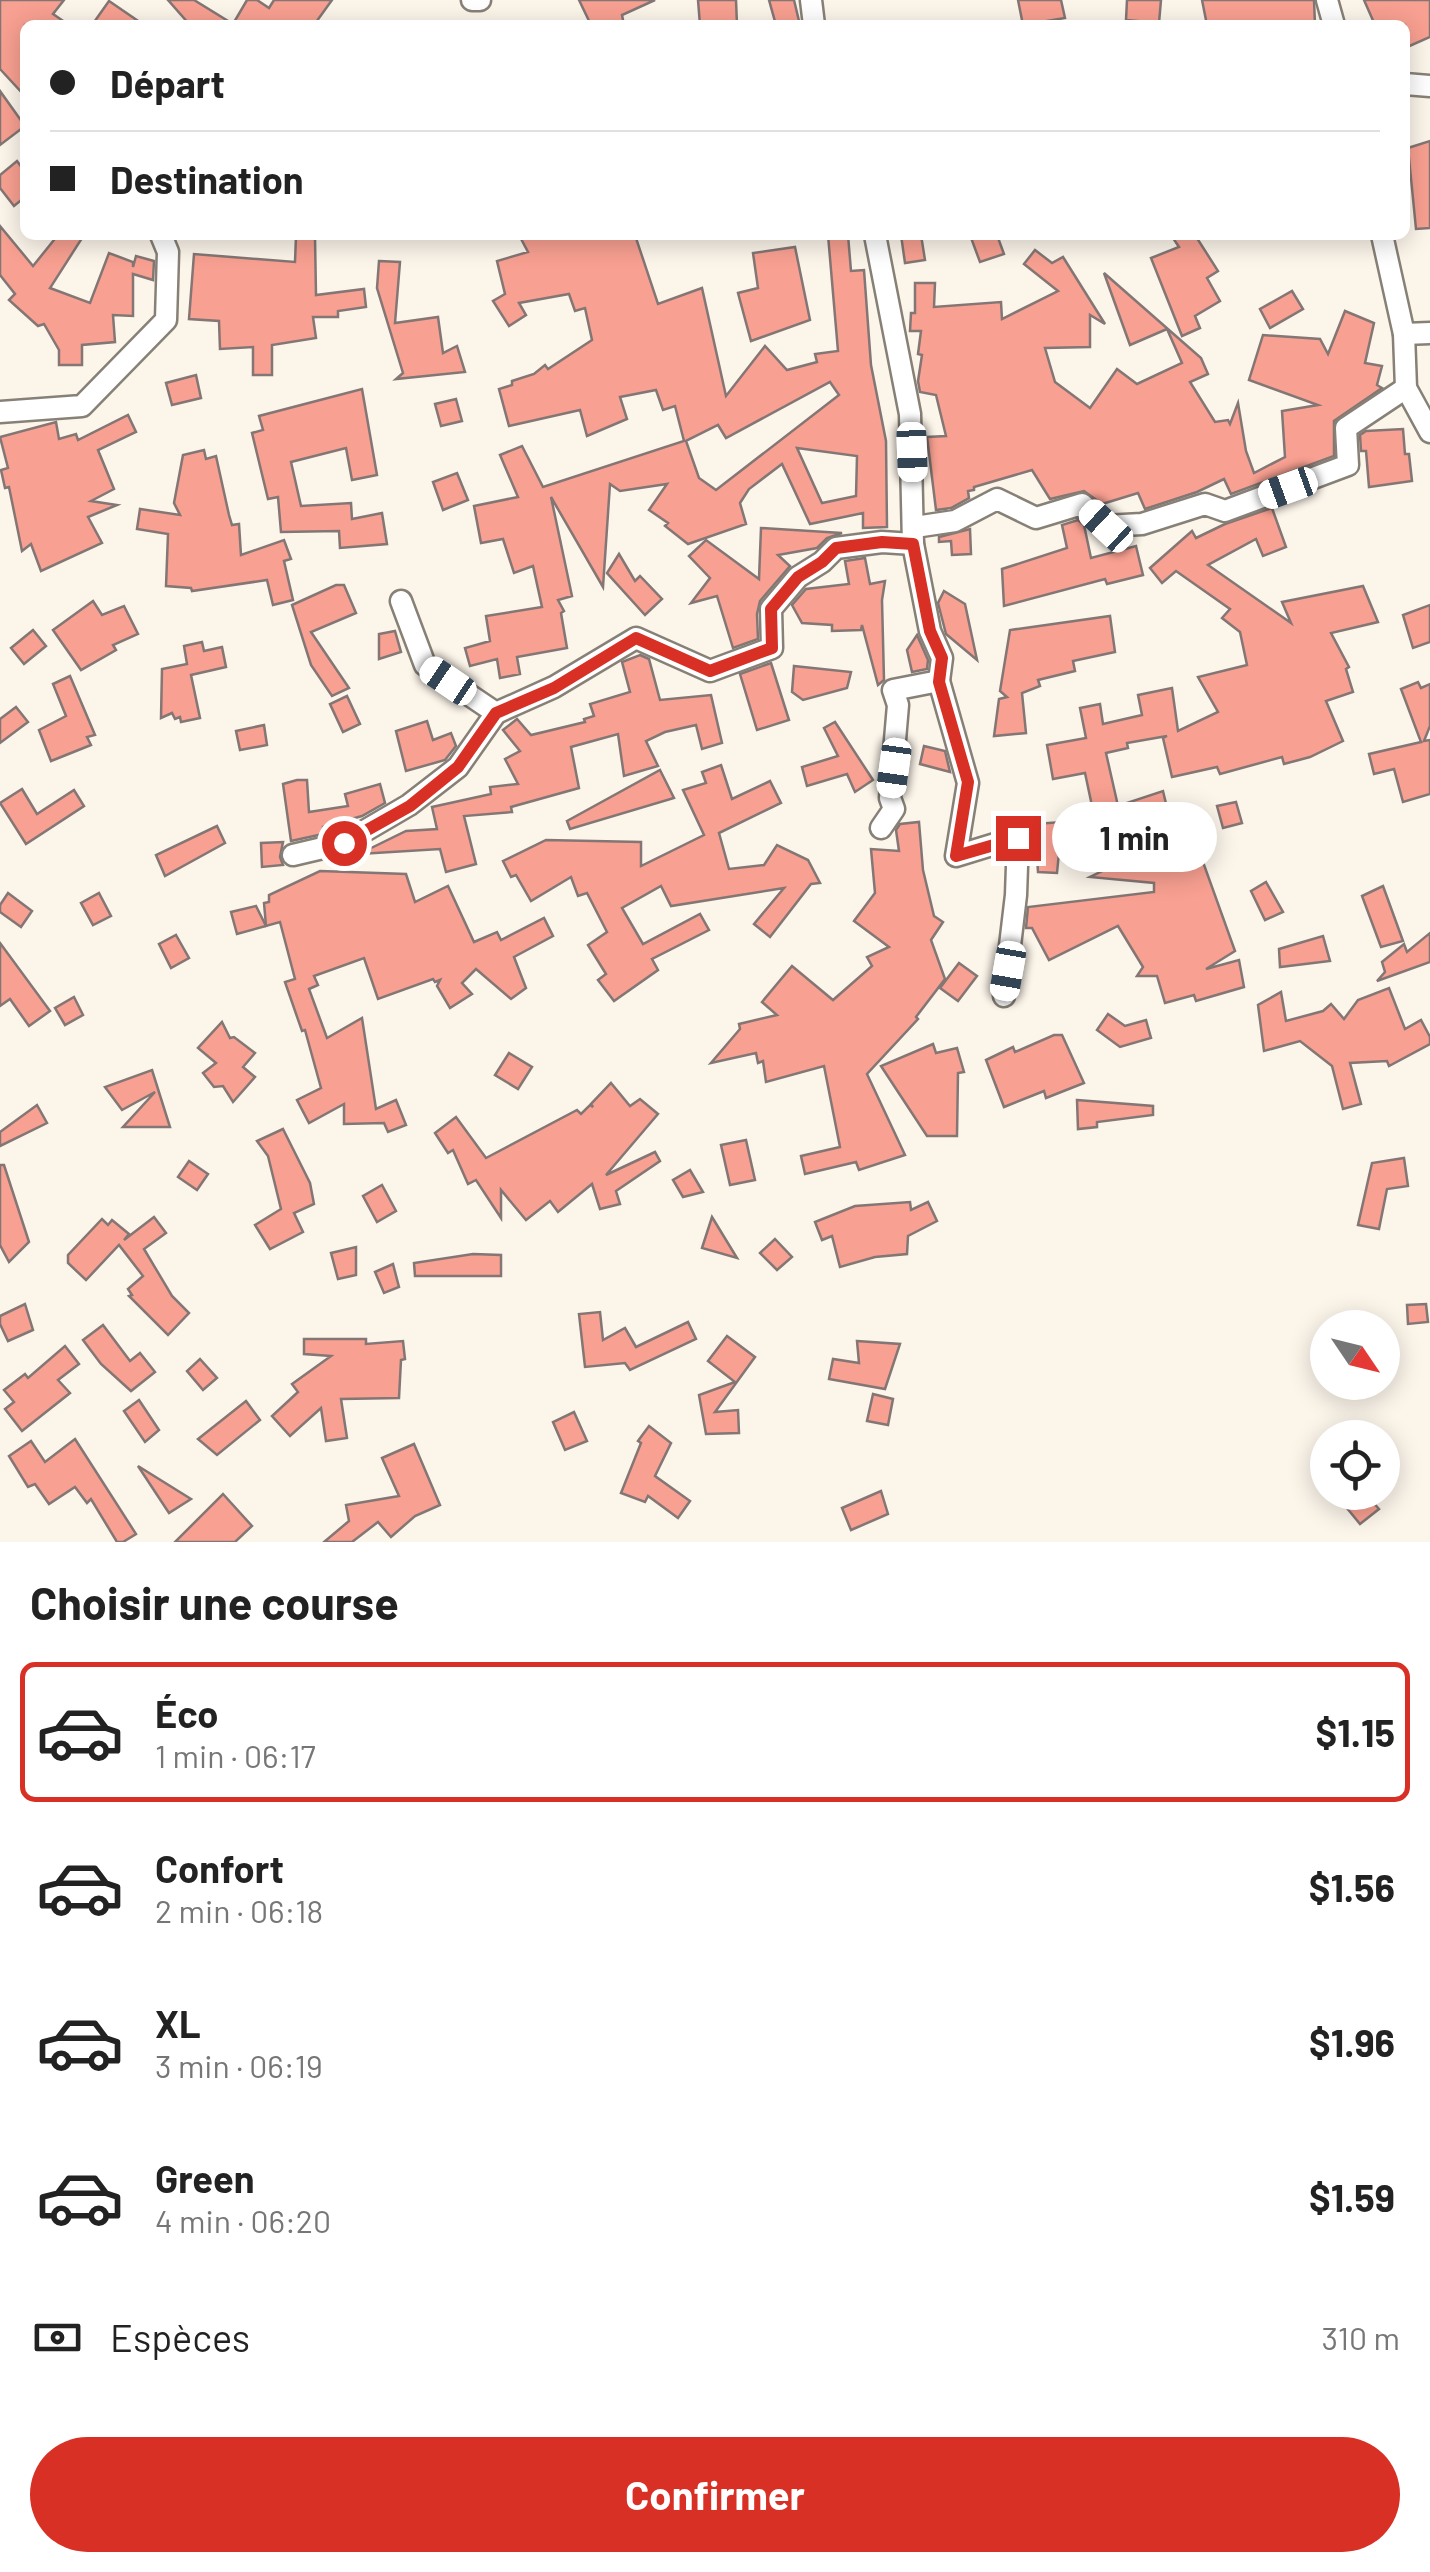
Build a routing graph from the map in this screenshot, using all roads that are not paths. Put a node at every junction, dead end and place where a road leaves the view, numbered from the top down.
1 (472, 0) edge
2 (480, 0) edge
3 (163, 240) edge
4 (876, 240) edge
5 (1383, 240) edge
6 (1430, 332) edge
7 (1404, 334) junction
8 (1406, 388) junction
9 (0, 412) edge
10 (1430, 432) edge
11 (914, 536) junction
12 (401, 600) dead end
13 (939, 682) junction
14 (496, 713) junction
15 (880, 828) dead end
16 (293, 855) dead end
17 (1004, 996) dead end

1 - 2 street
3 - 9 street
4 - 11 street
5 - 7 street
6 - 7 street
7 - 8 street
8 - 10 street
8 - 11 street
11 - 13 street
11 - 14 street
12 - 14 street
13 - 15 street
13 - 17 street
14 - 16 street

